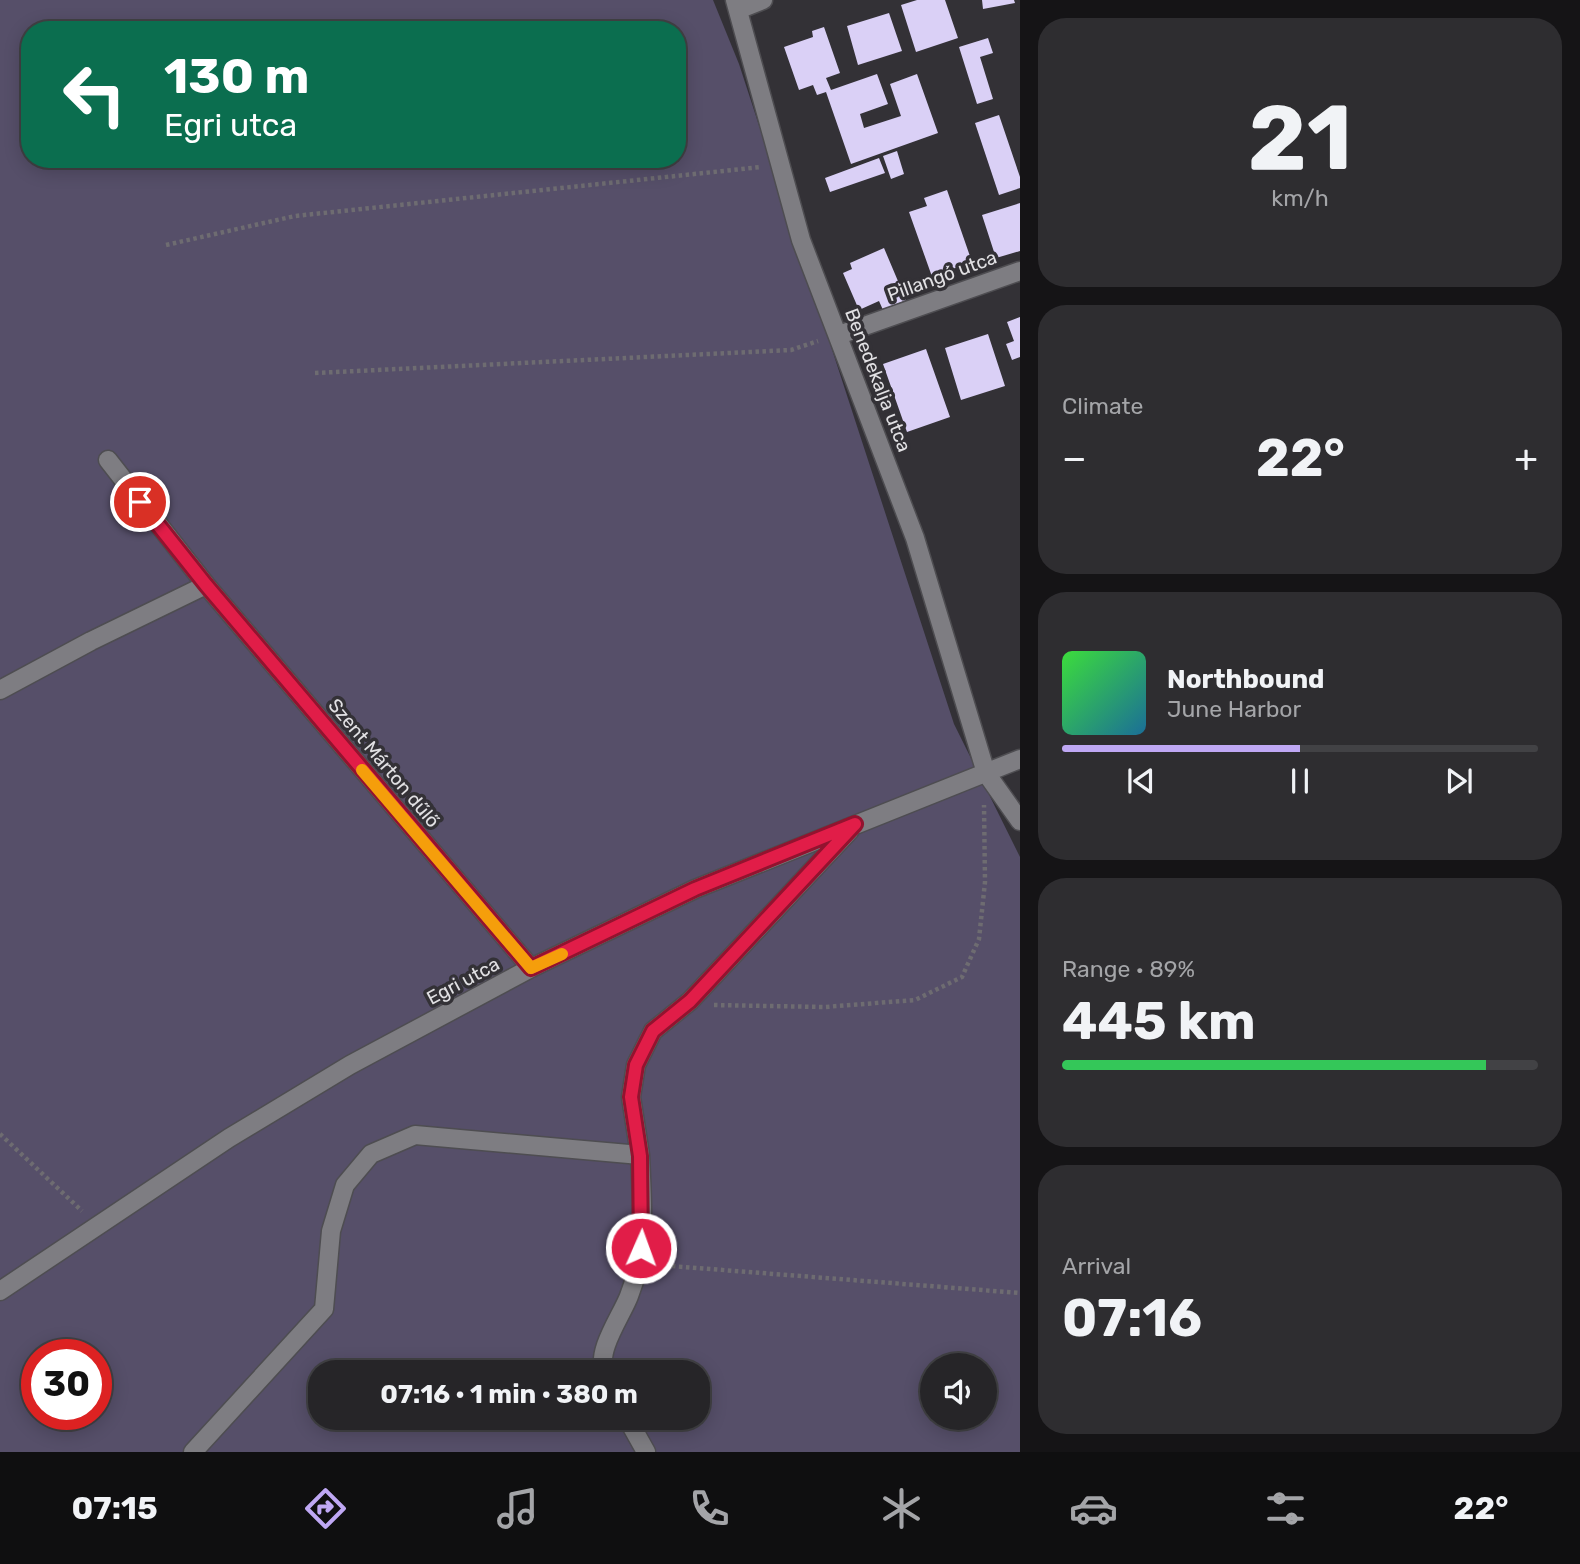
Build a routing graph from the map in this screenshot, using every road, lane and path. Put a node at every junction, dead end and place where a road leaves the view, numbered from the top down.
1 (763, 0) edge
2 (737, 5) edge
3 (782, 165) junction
4 (166, 245) dead end
5 (1020, 271) edge
6 (839, 335) junction
7 (315, 373) dead end
8 (108, 460) dead end
9 (206, 585) junction
10 (0, 690) edge
11 (1020, 759) edge
12 (986, 773) junction
13 (1020, 821) edge
14 (855, 824) junction
15 (531, 968) junction
16 (690, 1001) junction
17 (0, 1135) edge
18 (640, 1156) junction
19 (98, 1226) junction
20 (639, 1264) junction
21 (0, 1291) edge
22 (1020, 1293) edge
23 (604, 1360) edge
24 (634, 1430) edge
25 (193, 1452) edge
26 (646, 1452) edge

1 - 2 street
2 - 3 street, Benedekalja utca
3 - 4 path
3 - 6 street, Benedekalja utca
5 - 6 street, Pillangó utca
6 - 7 path
6 - 12 street, Benedekalja utca
8 - 9 street, Szent Márton dűlő
9 - 10 street
9 - 15 street, Szent Márton dűlő
11 - 12 street, Egri utca
12 - 13 street, Benedekalja utca
12 - 14 street, Egri utca
12 - 16 path
14 - 15 street, Egri utca
14 - 16 street
15 - 19 street, Egri utca
16 - 18 street
17 - 19 path
18 - 20 street
18 - 25 street
19 - 21 street, Egri utca
20 - 22 path
20 - 23 street
24 - 26 street

